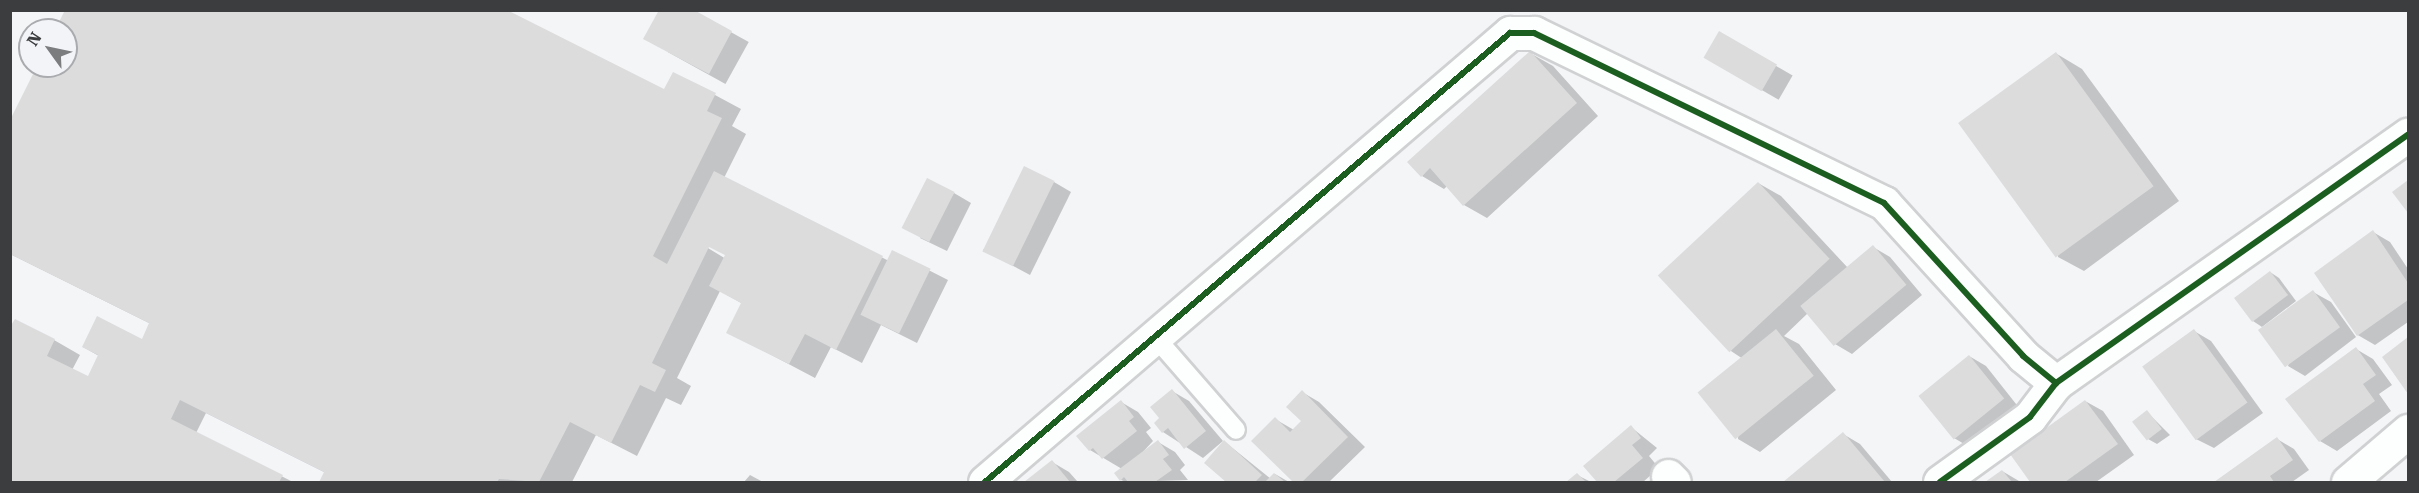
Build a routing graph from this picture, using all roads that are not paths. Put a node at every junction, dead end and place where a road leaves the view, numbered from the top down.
1 (2409, 135) edge
2 (1155, 337) junction
3 (2056, 383) junction
4 (1236, 430) dead end
5 (2409, 431) edge
6 (985, 483) edge
7 (1940, 483) edge
8 (2348, 483) edge

1 - 3 street
2 - 3 street
2 - 4 lane
2 - 6 street
3 - 7 street
5 - 8 street

